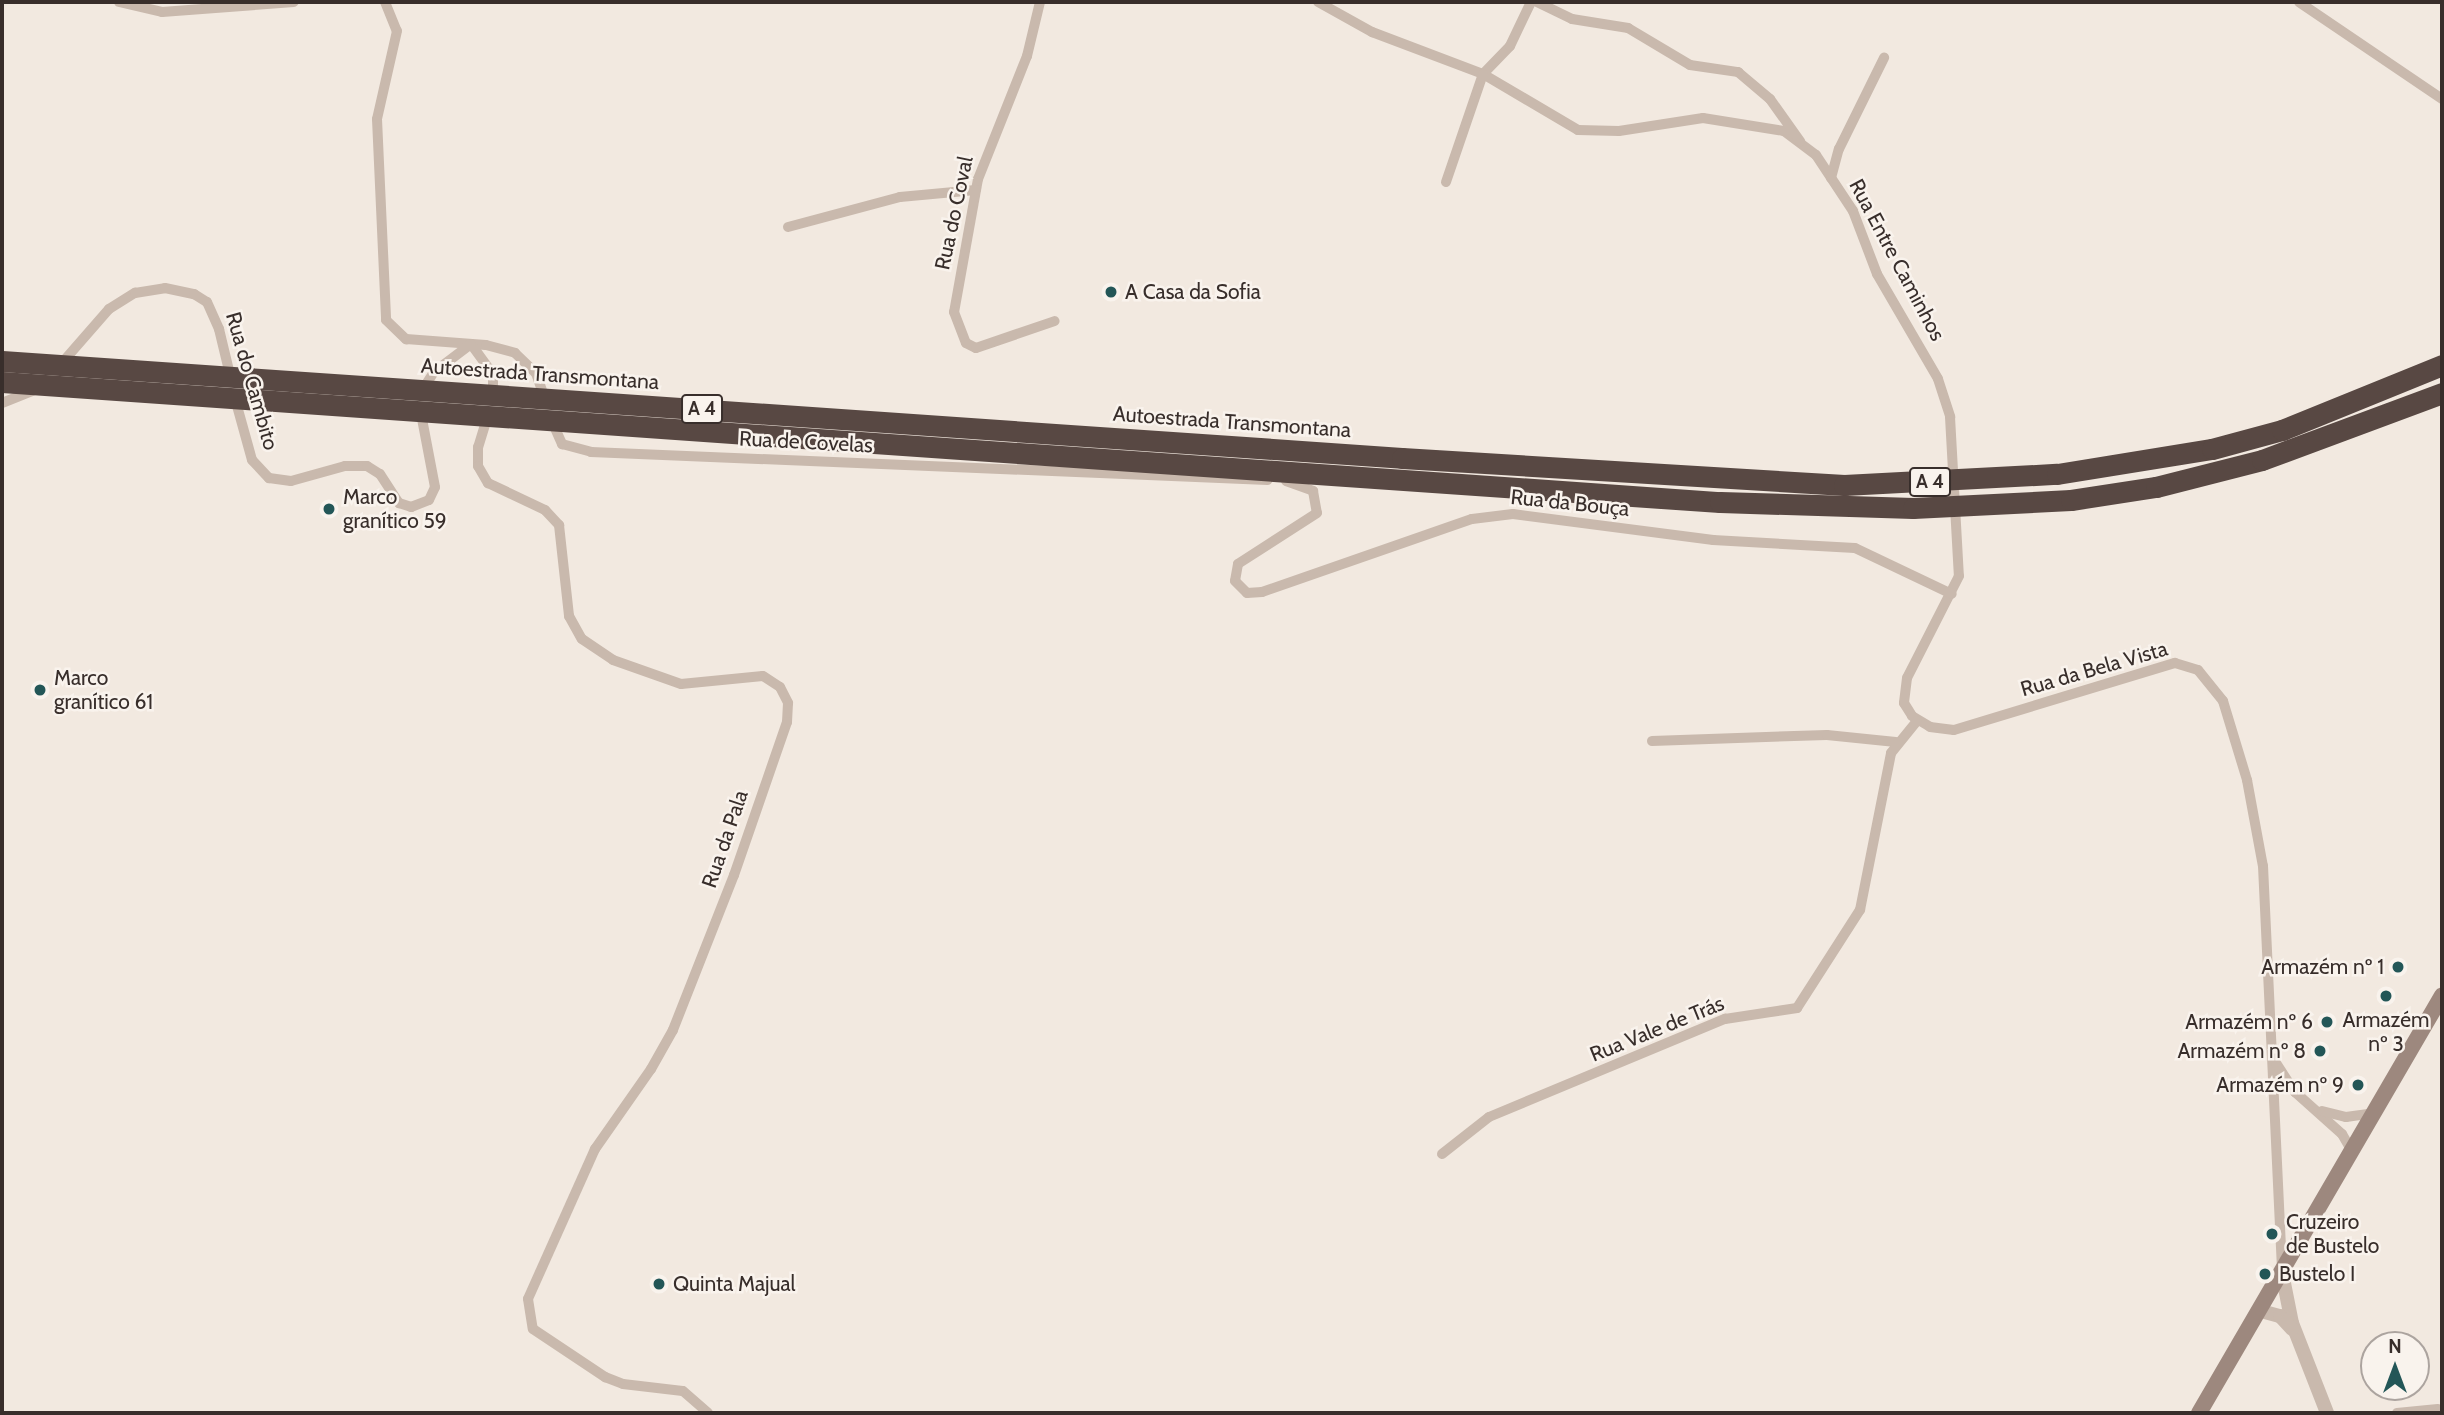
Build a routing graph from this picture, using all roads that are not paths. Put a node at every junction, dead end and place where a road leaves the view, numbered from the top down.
1 (119, 2) edge
2 (294, 2) edge
3 (385, 2) edge
4 (1040, 2) edge
5 (1318, 2) edge
6 (1531, 2) edge
7 (1537, 2) edge
8 (2299, 2) edge
9 (1884, 58) dead end
10 (1483, 74) junction
11 (2442, 99) edge
12 (1800, 141) junction
13 (1831, 178) junction
14 (1446, 182) dead end
15 (976, 190) junction
16 (788, 227) dead end
17 (1055, 321) dead end
18 (471, 344) junction
19 (2, 361) edge
20 (2442, 365) edge
21 (2, 382) edge
22 (2442, 393) edge
23 (2, 403) edge
24 (1402, 468) junction
25 (1282, 481) joint
26 (1952, 594) junction
27 (1917, 721) junction
28 (1652, 741) dead end
29 (1896, 742) junction
30 (2442, 996) edge
31 (2274, 1060) junction
32 (2318, 1110) junction
33 (2377, 1113) junction
34 (2353, 1153) junction
35 (1442, 1154) dead end
36 (2283, 1273) junction
37 (2261, 1311) junction
38 (2295, 1333) junction
39 (2438, 1409) dead end
40 (708, 1413) edge
41 (2199, 1413) edge
42 (2327, 1413) edge
43 (2397, 1413) edge

1 - 2 street
3 - 18 street, Rua de Covelas
4 - 15 street, Rua do Coval
5 - 10 street, Rua Entre Caminhos
6 - 10 street
7 - 12 street
8 - 11 street
9 - 13 street
10 - 12 street, Rua Entre Caminhos
10 - 14 street
12 - 13 street, Rua Entre Caminhos
13 - 26 street, Rua Entre Caminhos
15 - 16 street
15 - 17 street, Rua do Coval
18 - 23 street, Rua do Cambito
18 - 25 street, Rua de Covelas
18 - 40 street, Rua da Pala
19 - 24 highway, Autoestrada Transmontana / A 4
20 - 24 highway, Autoestrada Transmontana / A 4
21 - 24 highway, Autoestrada Transmontana / A 4
22 - 24 highway, Autoestrada Transmontana / A 4
25 - 26 street, Rua da Bouça
26 - 27 street
27 - 29 street
27 - 31 street, Rua da Bela Vista
28 - 29 street
29 - 35 street, Rua Vale de Trás
30 - 33 main road
31 - 32 street
31 - 36 street, Rua da Bela Vista
32 - 33 street
32 - 34 street
33 - 34 main road
34 - 36 main road
36 - 37 main road
36 - 38 street
37 - 38 street
37 - 41 main road
38 - 42 street
39 - 43 street

